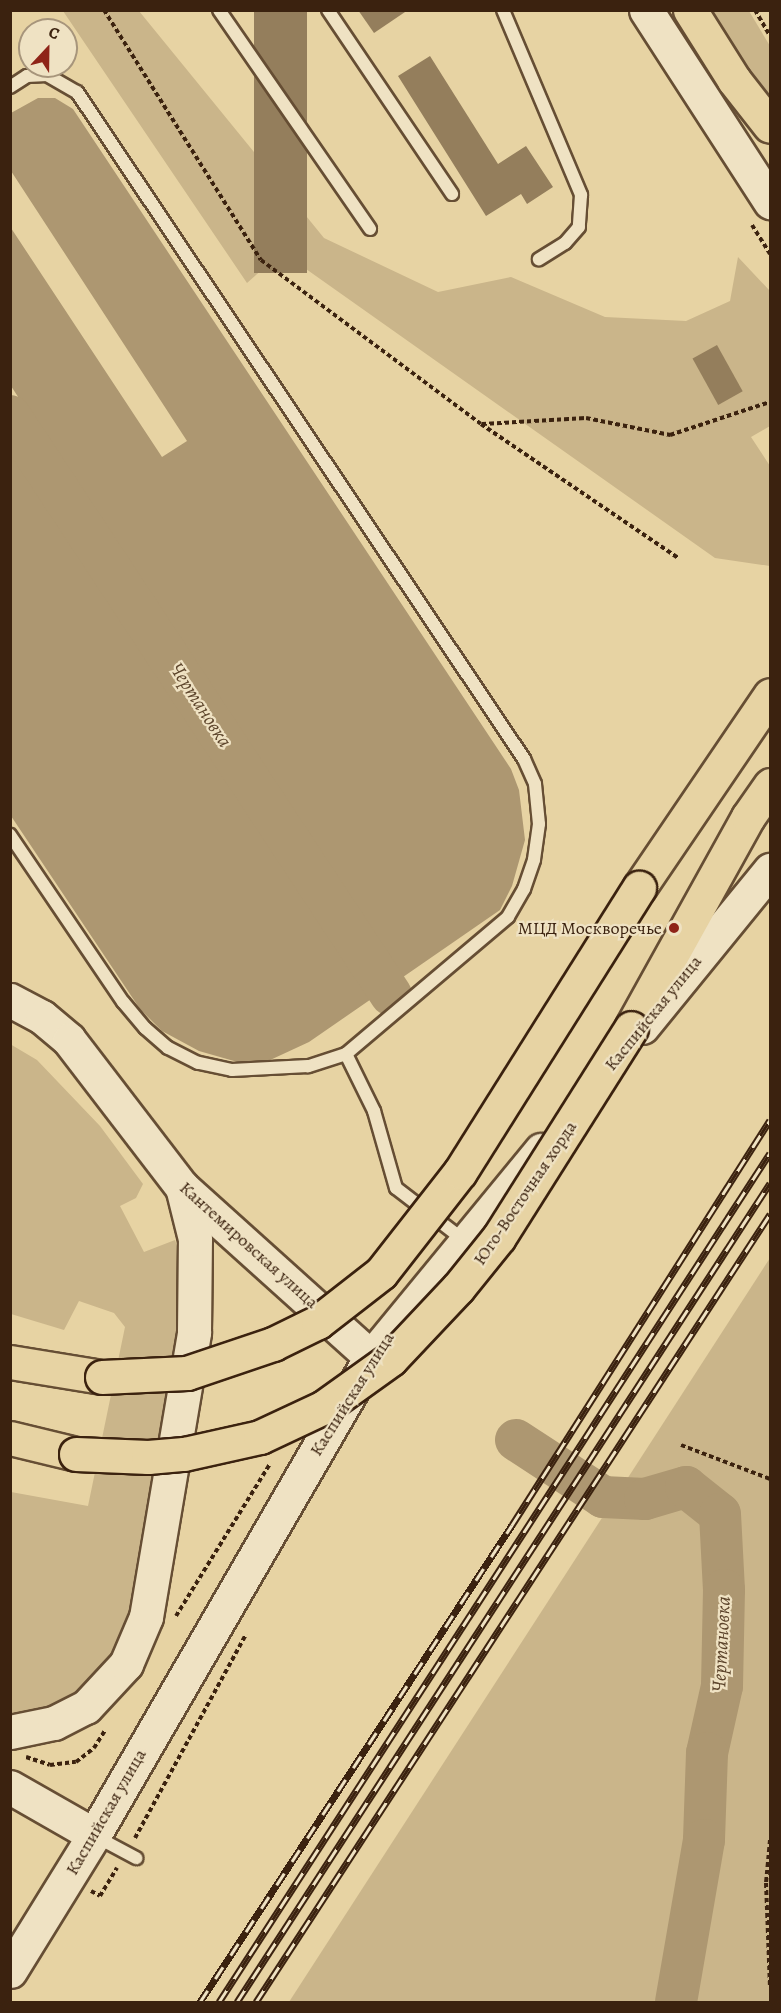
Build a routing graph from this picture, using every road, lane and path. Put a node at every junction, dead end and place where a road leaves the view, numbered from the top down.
1 (104, 10) edge
2 (219, 10) edge
3 (328, 10) edge
4 (503, 10) edge
5 (646, 10) edge
6 (690, 10) edge
7 (755, 10) edge
8 (771, 36) edge
9 (10, 87) edge
10 (771, 126) edge
11 (452, 194) dead end
12 (771, 202) edge
13 (370, 229) dead end
14 (539, 259) dead end
15 (771, 402) edge
16 (481, 424) junction
17 (678, 558) dead end
18 (771, 695) edge
19 (771, 785) edge
20 (10, 835) edge
21 (771, 870) edge
22 (10, 1000) edge
23 (346, 1054) junction
24 (182, 1187) junction
25 (466, 1241) junction
26 (371, 1357) junction
27 (10, 1362) edge
28 (10, 1438) edge
29 (681, 1445) dead end
30 (275, 1455) dead end
31 (771, 1479) edge
32 (169, 1626) dead end
33 (248, 1630) dead end
34 (107, 1727) dead end
35 (13, 1742) edge
36 (10, 1787) edge
37 (94, 1835) junction
38 (771, 1840) edge
39 (131, 1856) junction
40 (100, 1896) dead end
41 (10, 1971) edge
42 (771, 1985) edge

1 - 16 path
2 - 13 lane
3 - 11 lane
4 - 14 lane
5 - 12 main road
6 - 10 main road
7 - 8 path
9 - 23 lane
15 - 16 path
16 - 17 path
18 - 27 main road, bridge
19 - 28 main road, Юго-Восточная хорда, bridge
20 - 23 lane
21 - 25 main road, Каспийская улица
22 - 24 main road, Кантемировская улица
23 - 25 lane
24 - 26 main road, Кантемировская улица
24 - 35 main road
25 - 26 main road, Каспийская улица
26 - 37 main road, Каспийская улица
29 - 31 path
30 - 32 path
33 - 39 path
34 - 35 path
36 - 37 main road
37 - 39 lane
37 - 41 main road, Каспийская улица
38 - 42 path
39 - 40 path

